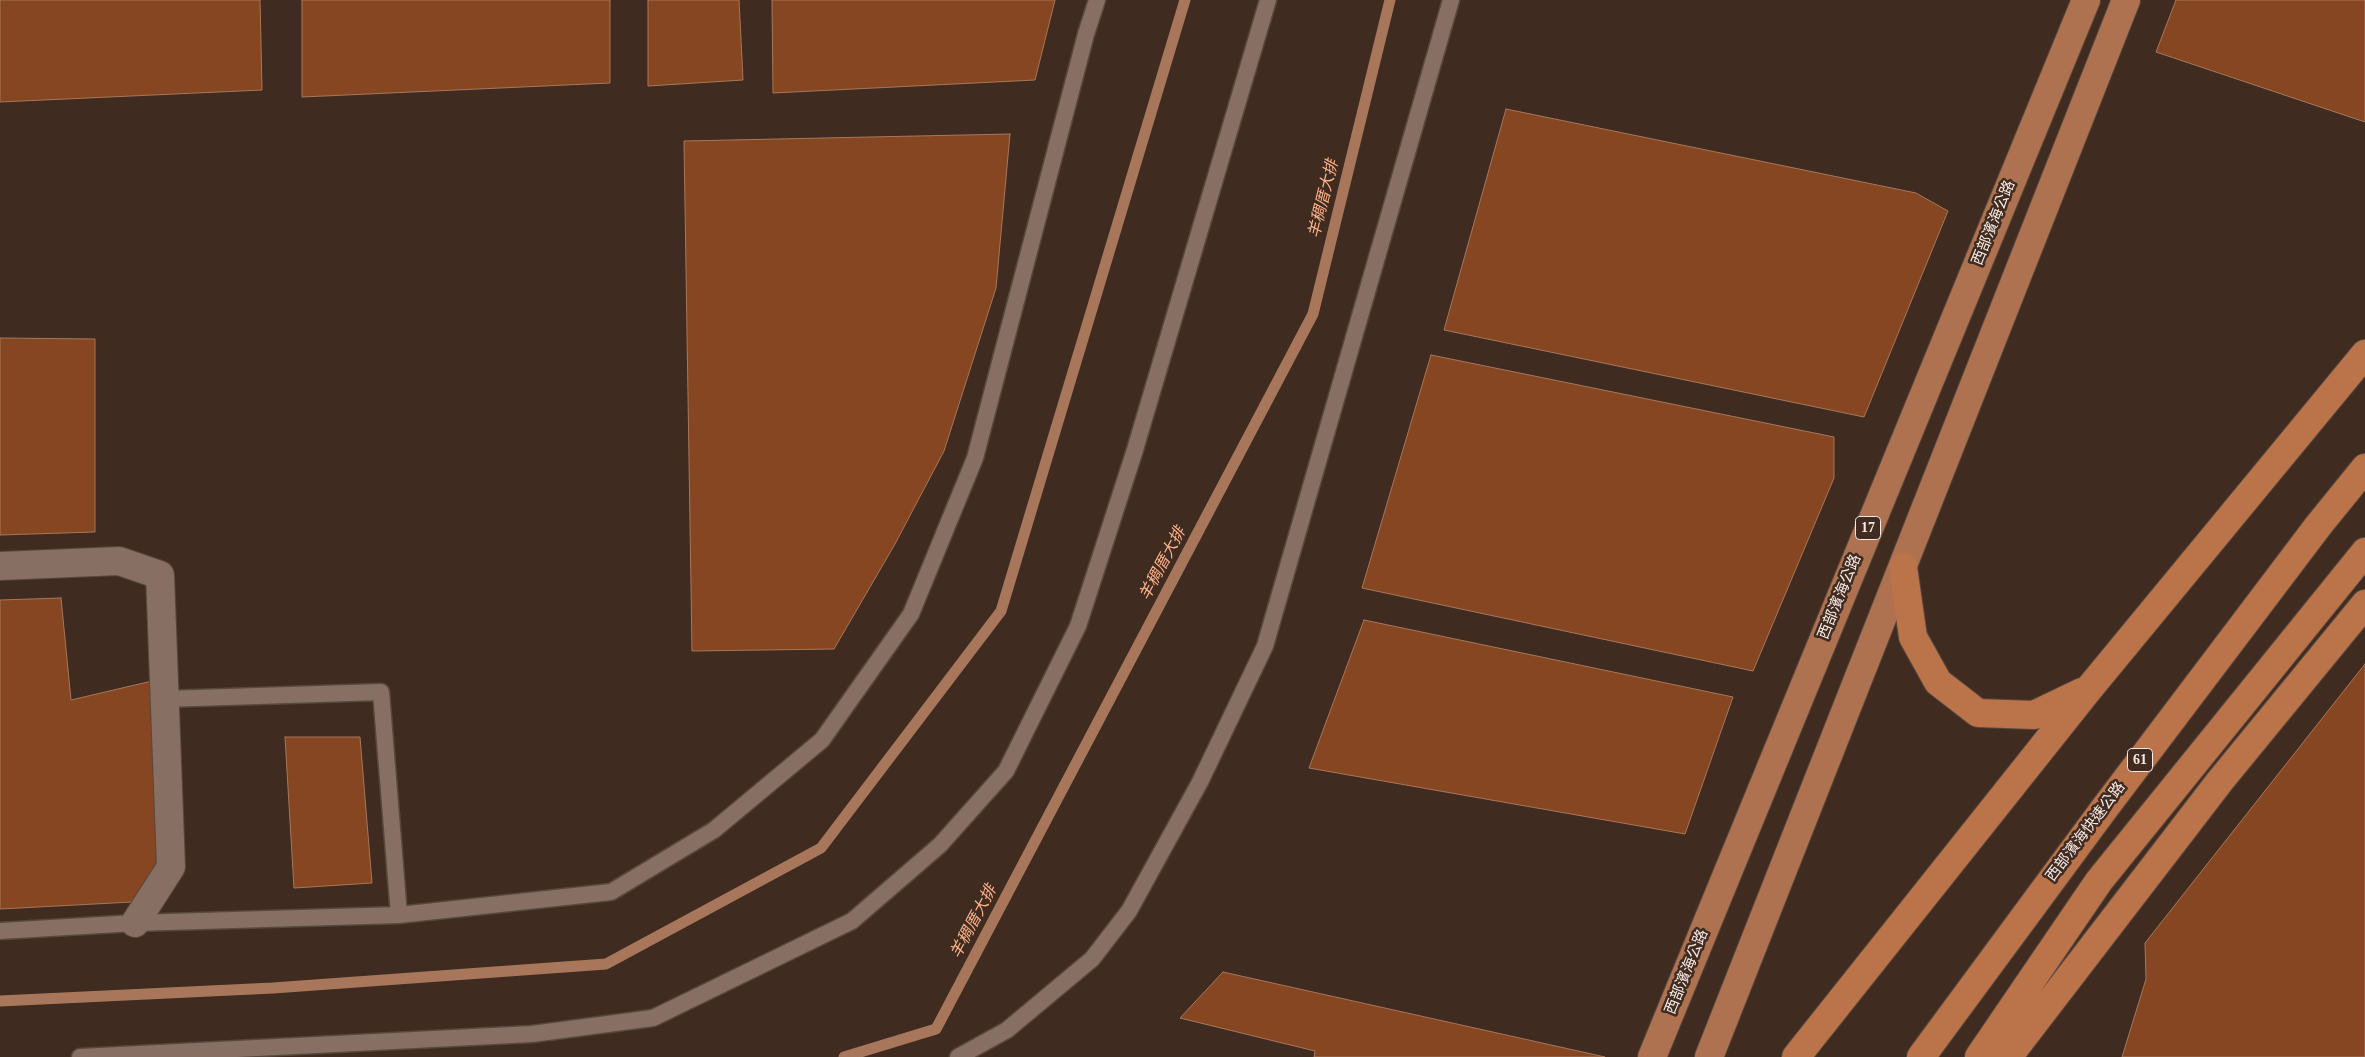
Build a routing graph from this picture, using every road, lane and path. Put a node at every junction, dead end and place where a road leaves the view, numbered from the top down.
1 (1097, 0) edge
2 (1268, 0) edge
3 (1451, 0) edge
4 (2086, 0) edge
5 (2126, 0) edge
6 (2365, 354) edge
7 (2365, 468) edge
8 (2365, 552) edge
9 (0, 566) edge
10 (1903, 567) junction
11 (2365, 604) edge
12 (2088, 690) junction
13 (165, 699) junction
14 (399, 915) junction
15 (135, 923) junction
16 (0, 931) edge
17 (80, 1057) edge
18 (958, 1057) edge
19 (1652, 1057) edge
20 (1709, 1057) edge
21 (1796, 1057) edge
22 (1921, 1057) edge
23 (1979, 1057) edge
24 (2008, 1057) edge

1 - 14 lane
2 - 17 lane
3 - 18 lane
4 - 19 main road, 西部濱海公路 / 17
5 - 10 main road
6 - 12 highway
7 - 22 highway, 西部濱海快速公路 / 61
8 - 23 highway
9 - 13 street
10 - 12 highway
10 - 20 main road
11 - 24 highway
12 - 21 highway
13 - 14 lane
13 - 15 street
14 - 15 lane
15 - 16 lane

